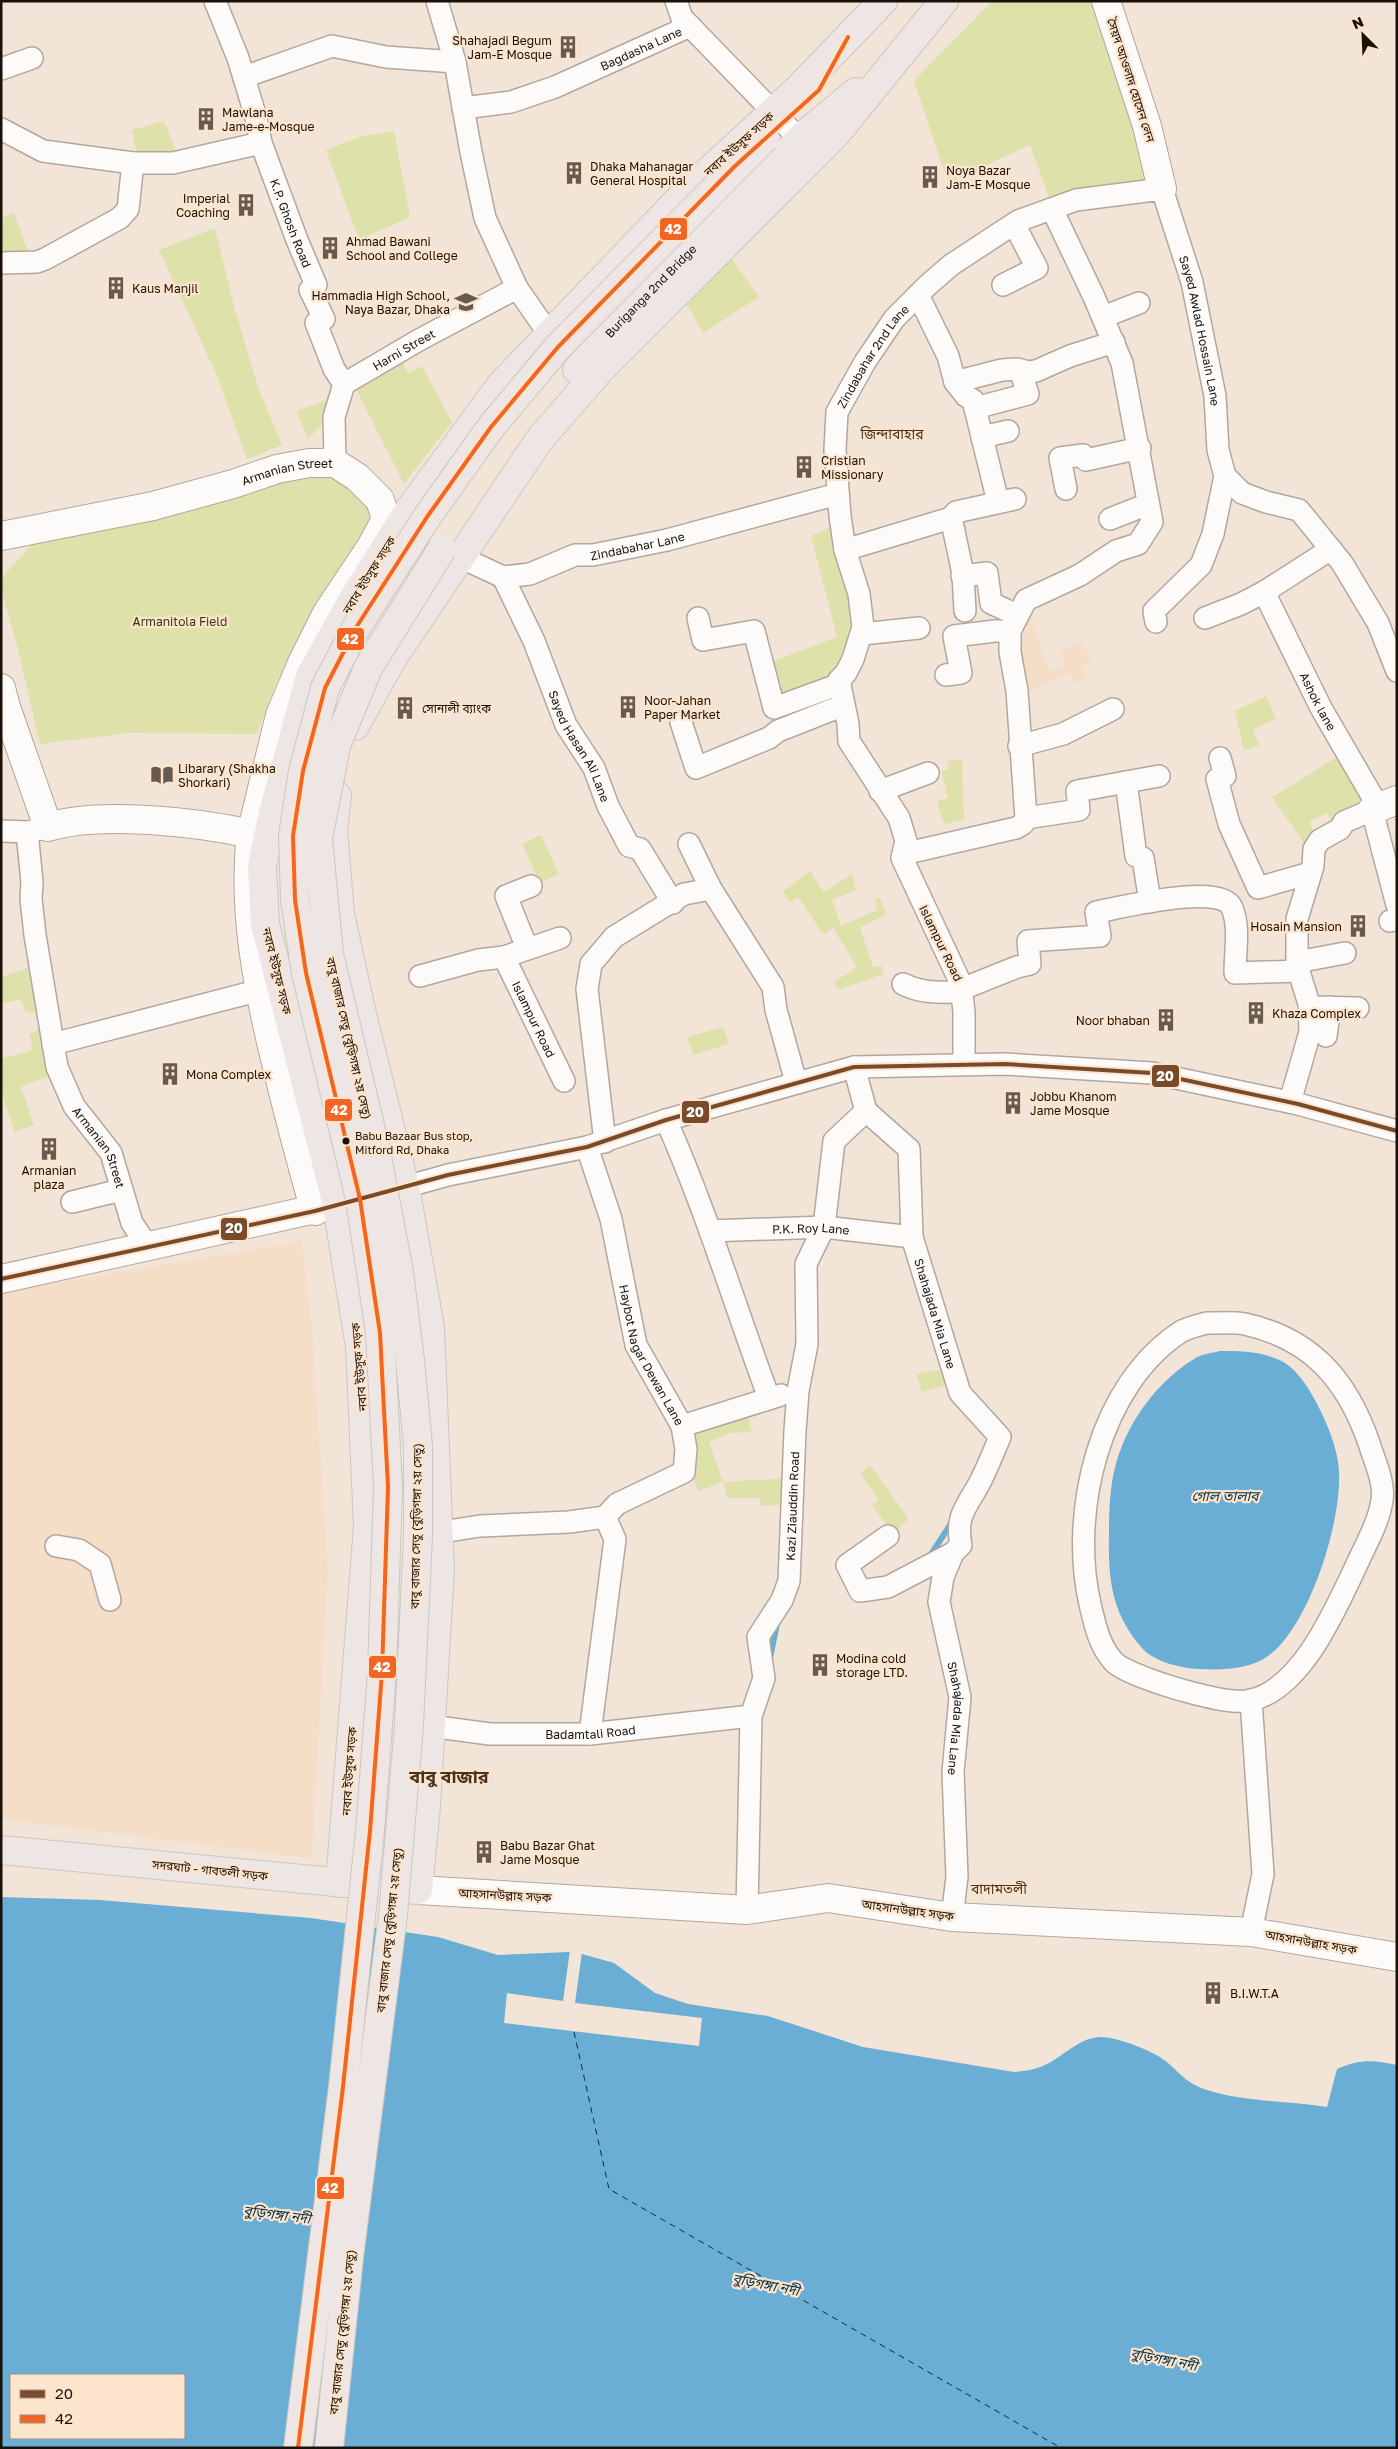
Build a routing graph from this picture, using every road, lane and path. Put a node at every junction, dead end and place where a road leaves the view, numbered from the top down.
1 (215, 1) edge
2 (437, 1) edge
3 (676, 1) edge
4 (883, 1) edge
5 (944, 1) edge
6 (1106, 1) edge
7 (690, 26) junction
8 (32, 58) dead end
9 (455, 62) junction
10 (1, 69) edge
11 (244, 77) junction
12 (463, 108) junction
13 (1, 129) edge
14 (787, 137) junction
15 (261, 143) junction
16 (133, 163) junction
17 (1162, 189) junction
18 (1052, 209) junction
19 (1014, 224) junction
20 (1, 263) edge
21 (1003, 284) dead end
22 (517, 288) junction
23 (918, 296) junction
24 (1139, 303) dead end
25 (1103, 317) junction
26 (554, 341) junction
27 (1114, 342) junction
28 (1020, 370) junction
29 (955, 382) junction
30 (344, 384) junction
31 (975, 408) junction
32 (1008, 432) dead end
33 (982, 437) junction
34 (1140, 448) junction
35 (335, 463) junction
36 (1224, 476) junction
37 (1066, 489) dead end
38 (838, 494) junction
39 (1149, 505) junction
40 (951, 517) junction
41 (1110, 520) dead end
42 (1, 536) edge
43 (1331, 549) junction
44 (845, 550) junction
45 (451, 553) junction
46 (962, 576) junction
47 (503, 577) junction
48 (1264, 592) junction
49 (965, 611) dead end
50 (698, 618) dead end
51 (1205, 618) dead end
52 (1156, 622) dead end
53 (1013, 623) junction
54 (919, 628) dead end
55 (862, 634) junction
56 (1397, 671) edge
57 (946, 676) dead end
58 (840, 684) junction
59 (2, 693) edge
60 (844, 705) junction
61 (1113, 709) dead end
62 (682, 722) dead end
63 (1019, 746) junction
64 (1220, 758) dead end
65 (928, 773) dead end
66 (1158, 776) dead end
67 (1126, 782) junction
68 (880, 791) junction
69 (1383, 806) edge
70 (1026, 818) junction
71 (37, 830) junction
72 (1, 831) edge
73 (251, 834) junction
74 (689, 844) dead end
75 (903, 854) junction
76 (1310, 873) junction
77 (531, 886) dead end
78 (711, 889) junction
79 (1150, 902) junction
80 (673, 903) junction
81 (1393, 914) edge
82 (560, 938) dead end
83 (527, 948) junction
84 (1345, 953) dead end
85 (504, 957) junction
86 (1298, 966) junction
87 (420, 976) dead end
88 (903, 984) dead end
89 (260, 990) junction
90 (962, 990) junction
91 (1320, 1007) junction
92 (1358, 1008) dead end
93 (1326, 1036) dead end
94 (53, 1044) junction
95 (964, 1064) junction
96 (854, 1067) junction
97 (564, 1081) dead end
98 (796, 1082) junction
99 (1290, 1102) junction
100 (866, 1111) junction
101 (666, 1120) junction
102 (1397, 1131) edge
103 (596, 1145) junction
104 (405, 1187) junction
105 (121, 1190) junction
106 (72, 1202) dead end
107 (326, 1208) junction
108 (824, 1228) junction
109 (710, 1231) junction
110 (912, 1237) junction
111 (152, 1245) junction
112 (1, 1279) edge
113 (798, 1391) junction
114 (769, 1398) junction
115 (682, 1426) junction
116 (1390, 1499) edge
117 (604, 1517) junction
118 (428, 1534) junction
119 (888, 1536) dead end
120 (56, 1546) dead end
121 (953, 1553) junction
122 (110, 1600) dead end
123 (1251, 1700) junction
124 (751, 1716) junction
125 (430, 1726) junction
126 (590, 1734) junction
127 (1, 1850) edge
128 (340, 1883) junction
129 (418, 1890) junction
130 (747, 1910) junction
131 (952, 1917) junction
132 (1251, 1932) junction
133 (1397, 1957) edge
134 (298, 2448) edge
135 (330, 2448) edge

1 - 11 street, K.P. Ghosh Road
2 - 9 street
3 - 7 street
4 - 14 highway, নবাব ইউসুফ সড়ক
5 - 14 highway, Buriganga 2nd Bridge
6 - 17 street, সৈয়দ আওলাদ হোসেন লেন
7 - 12 street, Bagdasha Lane
7 - 14 street, Bagdasha Lane
8 - 10 street
9 - 11 street
9 - 12 street
11 - 15 street, K.P. Ghosh Road
12 - 22 street
13 - 16 street
14 - 26 highway, বাবু বাজার সেতু (বুড়িগঙ্গা ২য় সেতু), bridge
14 - 45 highway, Buriganga 2nd Bridge
15 - 16 street
15 - 30 street, K.P. Ghosh Road
16 - 20 street
17 - 18 street, Zindabahar 2nd Lane
17 - 36 street, Sayed Awlad Hossain Lane
18 - 19 street, Zindabahar 2nd Lane
18 - 25 street
19 - 21 street
19 - 23 street, Zindabahar 2nd Lane
22 - 26 street
22 - 30 street, Harni Street
23 - 29 street, Zindabahar 2nd Lane
23 - 38 street, Zindabahar 2nd Lane
24 - 25 street
25 - 27 street
26 - 107 highway, নবাব ইউসুফ সড়ক
26 - 134 highway, বাবু বাজার সেতু (বুড়িগঙ্গা ২য় সেতু), bridge
27 - 28 street
27 - 34 street
28 - 29 street
28 - 31 street
29 - 31 street, Zindabahar 2nd Lane
30 - 35 street
31 - 33 street, Zindabahar 2nd Lane
32 - 33 street
33 - 40 street, Zindabahar 2nd Lane
34 - 37 street
34 - 39 street
35 - 42 street, Armanian Street
35 - 73 street, Armanian Street
36 - 43 street
36 - 52 street
38 - 44 street, Zindabahar 2nd Lane
38 - 47 street, Zindabahar Lane
39 - 41 street
39 - 53 street
40 - 44 street, Zindabahar 2nd Lane
40 - 46 street
43 - 48 street
43 - 56 street
44 - 55 street
45 - 47 street
45 - 104 highway
45 - 118 highway, বাবু বাজার সেতু (বুড়িগঙ্গা ২য় সেতু), bridge
46 - 49 street
46 - 53 street
47 - 80 street, Sayed Hasan Ali Lane
48 - 51 street
48 - 69 street, Ashok lane
50 - 58 street
53 - 57 street
53 - 63 street
54 - 55 street
55 - 58 street
58 - 60 street, Islampur Road
59 - 71 street, Armanian Street
60 - 62 street
60 - 68 street, Islampur Road
61 - 63 street
63 - 70 street
64 - 76 street
65 - 68 street
66 - 67 street
67 - 70 street
67 - 79 street
68 - 75 street, Islampur Road
69 - 76 street
69 - 81 street, Ashok lane
70 - 75 street
71 - 72 street
71 - 73 street
71 - 94 street, Armanian Street
73 - 89 street, Armanian Street
74 - 78 street
75 - 90 street, Islampur Road
76 - 86 street
77 - 83 street
78 - 80 street
78 - 98 street
79 - 86 street
79 - 90 street
80 - 103 street
82 - 83 street
83 - 85 street
84 - 86 street
85 - 87 street
85 - 97 street, Islampur Road
86 - 91 street
88 - 90 street
89 - 94 street
89 - 107 street, Armanian Street
90 - 95 street, Islampur Road
91 - 92 street
91 - 93 street
91 - 99 street
94 - 105 street, Armanian Street
95 - 96 street
95 - 99 street
96 - 98 street
96 - 100 street
98 - 101 street
99 - 102 street
100 - 108 street, Kazi Ziauddin Road
100 - 110 street, Shahajada Mia Lane
101 - 103 street
101 - 109 street
103 - 104 street
103 - 115 street, Haybot Nagar Dewan Lane
104 - 107 street
104 - 118 highway
105 - 106 street
105 - 111 street, Armanian Street
107 - 111 street
107 - 128 highway, নবাব ইউসুফ সড়ক
108 - 109 street, P.K. Roy Lane
108 - 110 street, P.K. Roy Lane
108 - 113 street, Kazi Ziauddin Road
109 - 114 street
110 - 121 street, Shahajada Mia Lane
111 - 112 street
113 - 114 street
113 - 124 street, Kazi Ziauddin Road
114 - 115 street
115 - 117 street, Haybot Nagar Dewan Lane
116 - 123 street
116 - 123 street
117 - 118 street
117 - 126 street
118 - 125 highway
118 - 135 highway, বাবু বাজার সেতু (বুড়িগঙ্গা ২য় সেতু), bridge
119 - 121 street
120 - 122 street
121 - 131 street, Shahajada Mia Lane
123 - 132 street
124 - 126 street, Badamtali Road
124 - 130 street, Kazi Ziauddin Road
125 - 126 street, Badamtali Road
125 - 129 highway
127 - 128 highway, সদরঘাট - গাবতলী সড়ক
128 - 129 highway, সদরঘাট - গাবতলী সড়ক
129 - 130 street, আহসানউল্লাহ সড়ক
130 - 131 street, আহসানউল্লাহ সড়ক
131 - 132 street, আহসানউল্লাহ সড়ক
132 - 133 street, আহসানউল্লাহ সড়ক

